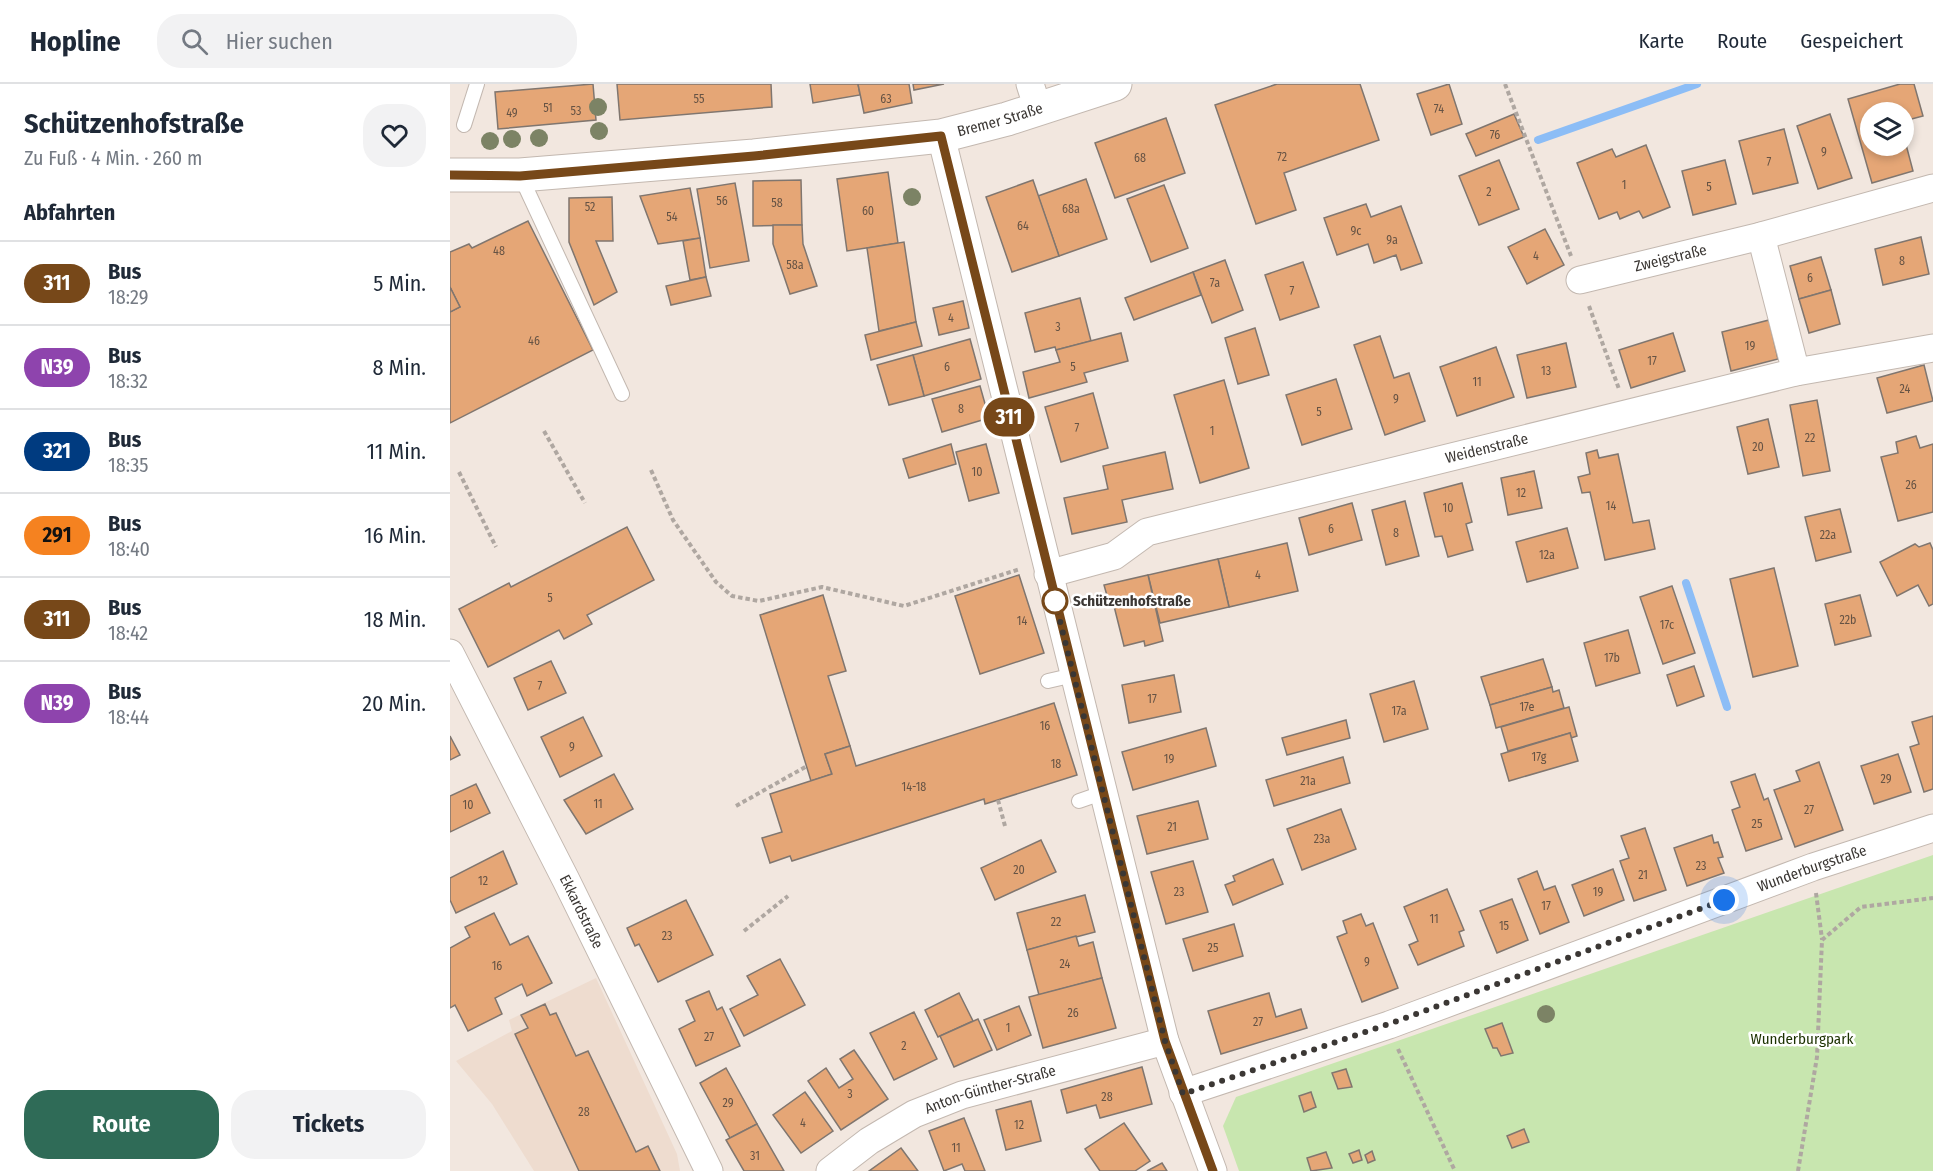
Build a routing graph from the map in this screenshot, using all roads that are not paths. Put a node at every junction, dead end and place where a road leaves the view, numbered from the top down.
1 (477, 84) edge
2 (1115, 84) edge
3 (1034, 96) edge
4 (464, 124) dead end
5 (941, 136) junction
6 (450, 175) edge
7 (520, 176) junction
8 (1933, 188) edge
9 (1761, 236) junction
10 (1580, 280) road end
11 (1933, 348) edge
12 (1796, 372) junction
13 (622, 394) dead end
14 (1046, 567) junction
15 (450, 653) edge
16 (1074, 675) junction
17 (1048, 681) dead end
18 (1933, 828) edge
19 (1165, 1041) junction
20 (1183, 1094) junction
21 (709, 1171) edge
22 (830, 1171) edge
23 (1213, 1171) edge

1 - 4 lane
2 - 3 street, Bremer Straße
3 - 5 street, Bremer Straße
5 - 7 street, Bremer Straße
5 - 14 street
6 - 7 street, Bremer Straße
7 - 13 lane
8 - 9 street, Zweigstraße
9 - 10 street, Zweigstraße
9 - 12 street
11 - 12 street, Weidenstraße
12 - 14 street, Weidenstraße
14 - 16 street
15 - 21 street, Ekkardstraße
16 - 17 lane
16 - 19 street
18 - 20 street, Wunderburgstraße
19 - 20 street
19 - 22 street, Anton-Günther-Straße
20 - 23 street

